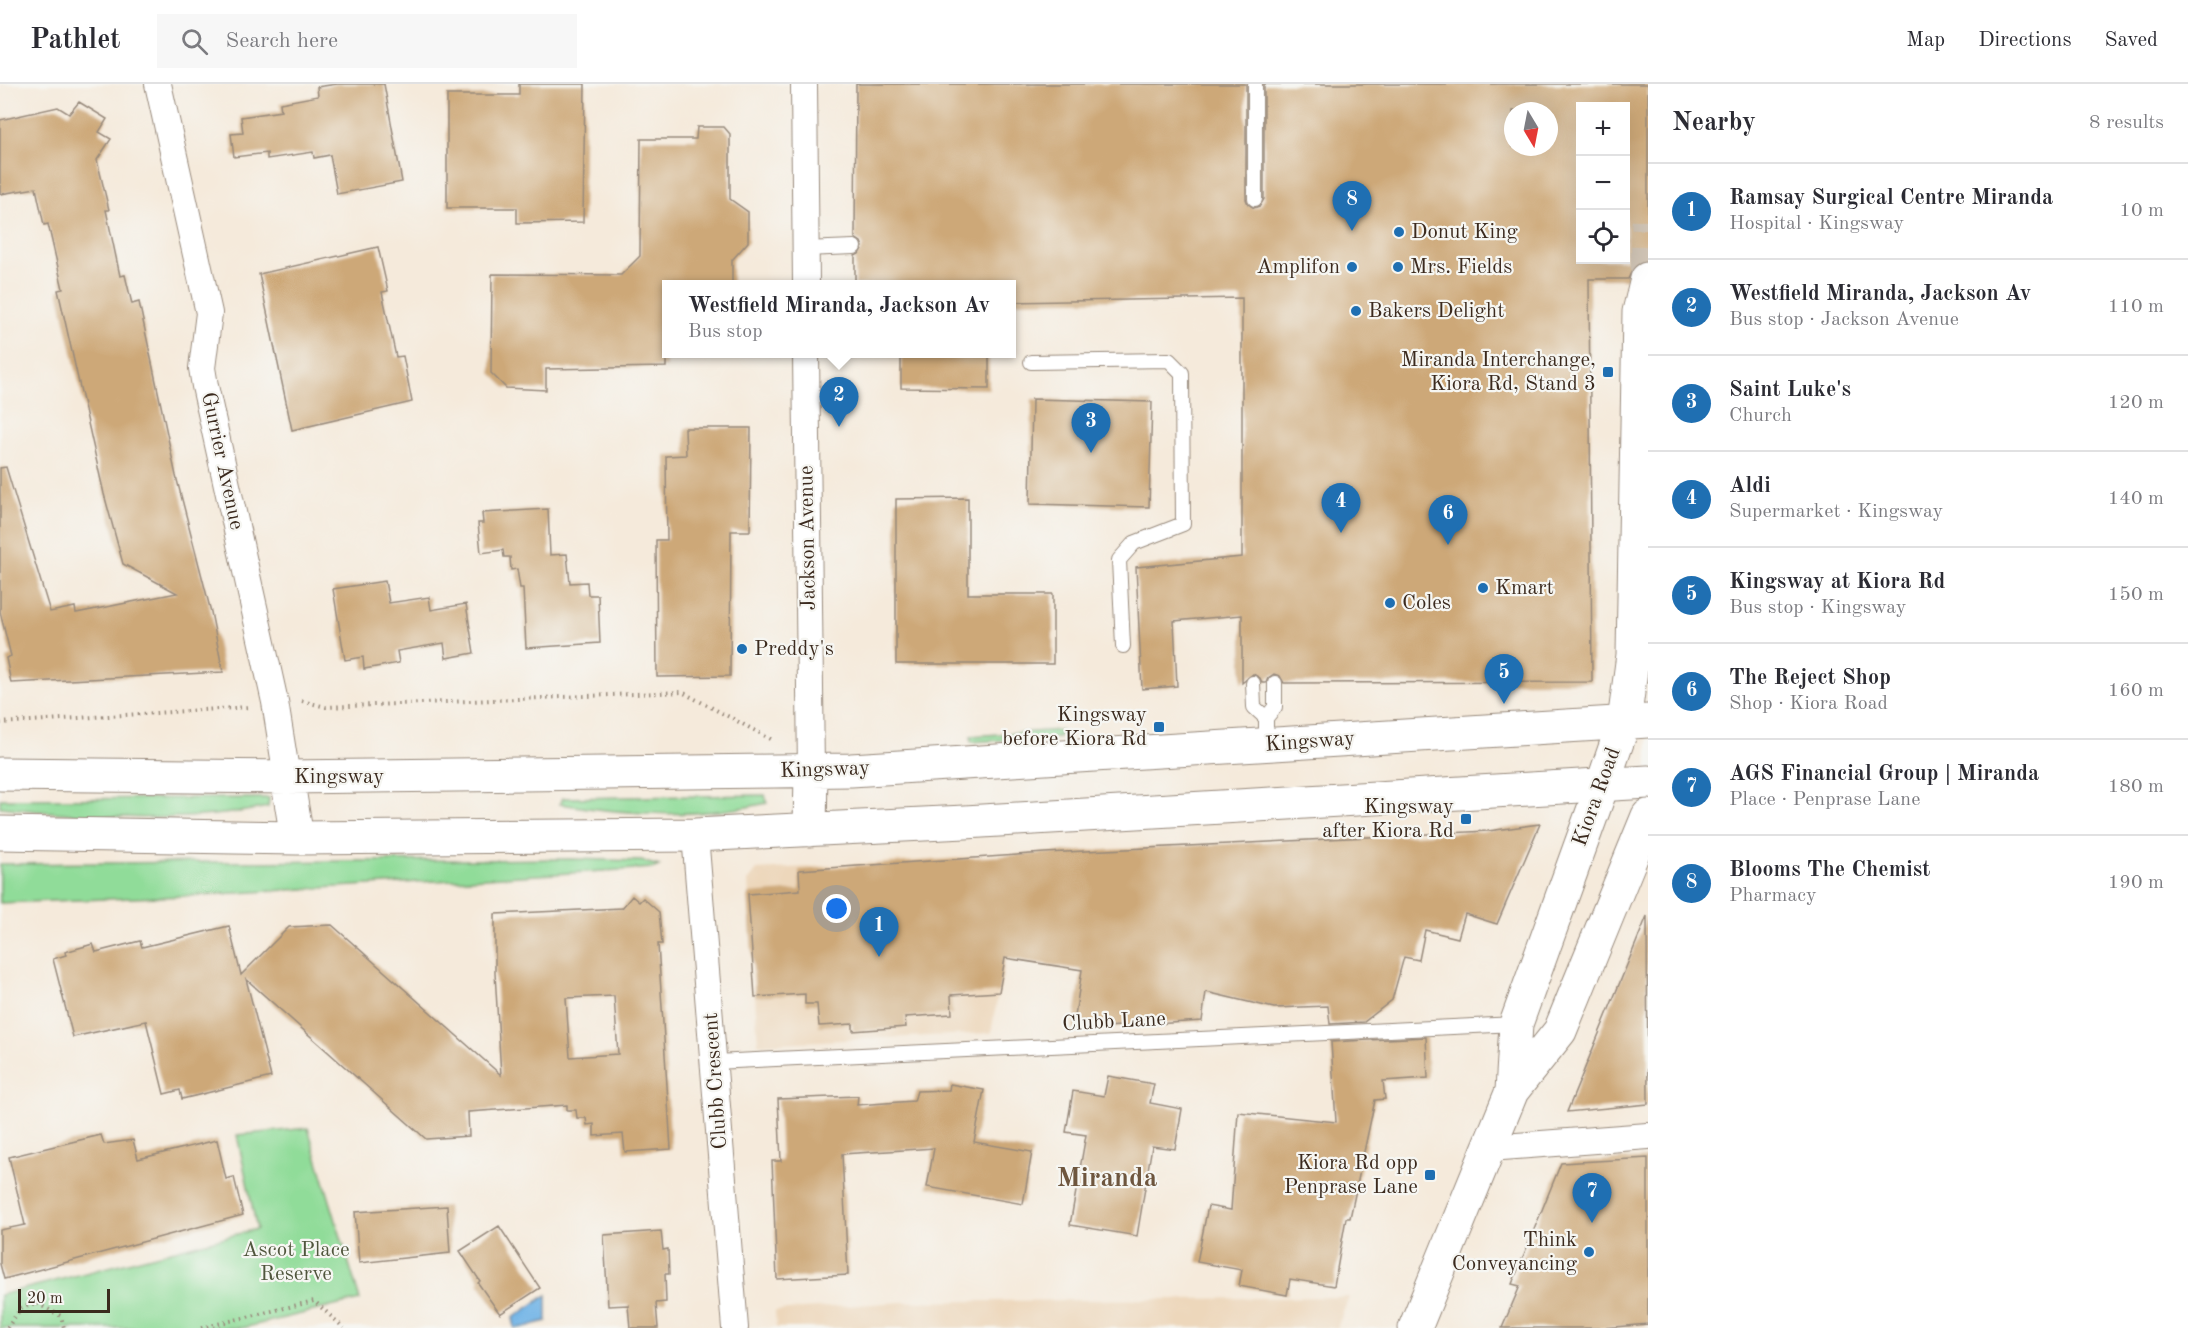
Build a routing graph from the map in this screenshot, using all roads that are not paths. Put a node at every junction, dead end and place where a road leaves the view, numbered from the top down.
1 (158, 84) edge
2 (804, 84) edge
3 (1255, 84) edge
4 (1255, 199) dead end
5 (855, 247) dead end
6 (805, 249) junction
7 (1647, 279) edge
8 (806, 280) edge
9 (806, 358) edge
10 (1031, 362) dead end
11 (1123, 646) dead end
12 (1254, 683) dead end
13 (1275, 683) dead end
14 (1636, 721) edge
15 (1266, 731) junction
16 (811, 771) junction
17 (0, 774) edge
18 (287, 777) junction
19 (1648, 782) edge
20 (1602, 786) junction
21 (1648, 816) edge
22 (810, 830) junction
23 (0, 833) edge
24 (695, 835) junction
25 (297, 838) junction
26 (1516, 1024) junction
27 (715, 1062) junction
28 (1512, 1091) junction
29 (1648, 1137) edge
30 (1489, 1148) junction
31 (735, 1328) edge
32 (1415, 1328) edge

1 - 18 street, Gurrier Avenue
2 - 6 street
3 - 4 lane
5 - 6 lane
6 - 8 street
7 - 14 main road, Kiora Road
9 - 16 street, Jackson Avenue
10 - 11 lane
12 - 15 lane
13 - 15 lane
14 - 15 main road, Kingsway
14 - 20 main road, Kiora Road
15 - 16 main road, Kingsway
16 - 18 main road, Kingsway
16 - 22 main road, Jackson Avenue
17 - 18 main road, Kingsway
18 - 25 main road, Gurrier Avenue
19 - 20 main road
20 - 22 main road
20 - 26 main road, Kiora Road
21 - 28 main road, Kiora Road
22 - 24 main road
23 - 25 main road
24 - 25 main road
24 - 27 street, Clubb Crescent
26 - 27 lane, Clubb Lane
26 - 28 main road, Kiora Road
27 - 31 street, Clubb Crescent
28 - 30 main road, Kiora Road
29 - 30 street
30 - 32 main road, Kiora Road

